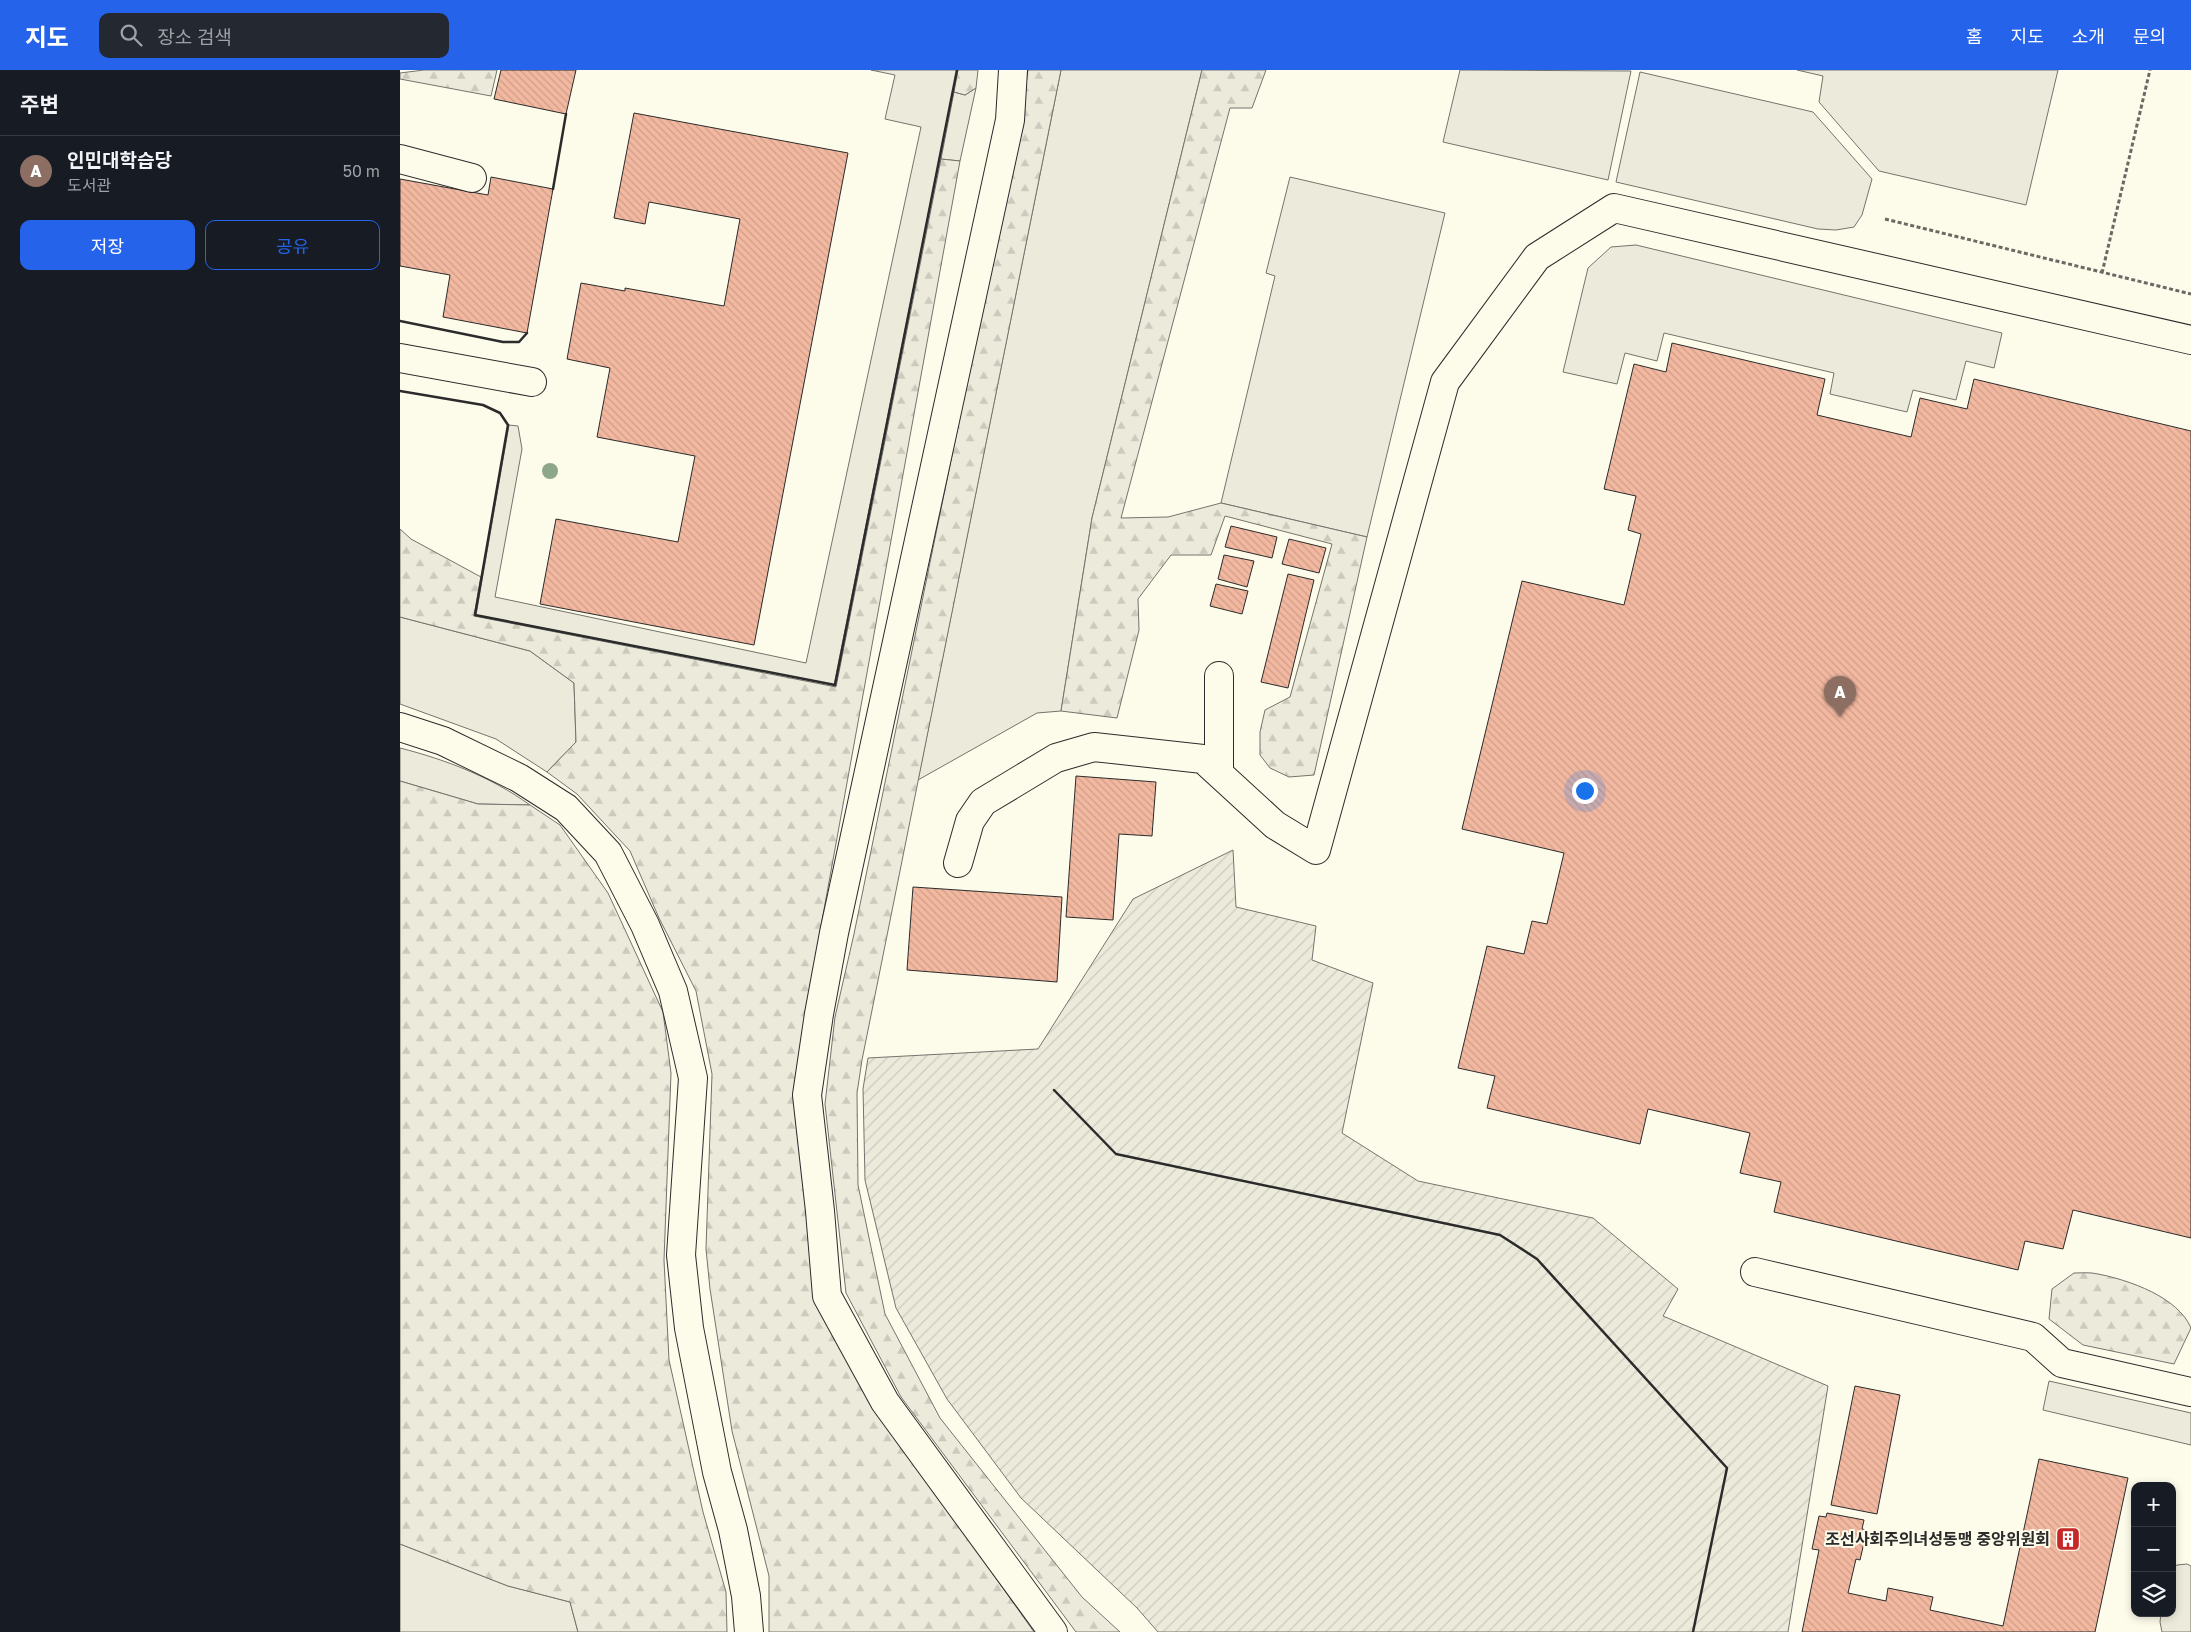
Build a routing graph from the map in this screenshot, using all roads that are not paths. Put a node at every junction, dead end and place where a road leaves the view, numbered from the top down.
1 (1012, 70) edge
2 (400, 159) edge
3 (472, 178) dead end
4 (2191, 340) edge
5 (400, 358) edge
6 (532, 382) dead end
7 (1219, 676) dead end
8 (400, 727) edge
9 (1219, 773) junction
10 (958, 863) dead end
11 (1755, 1272) dead end
12 (2191, 1392) edge
13 (749, 1632) edge
14 (1053, 1632) edge

1 - 14 lane
2 - 3 lane
4 - 9 lane
5 - 6 lane
7 - 9 lane
8 - 13 lane
9 - 10 lane
11 - 12 lane

